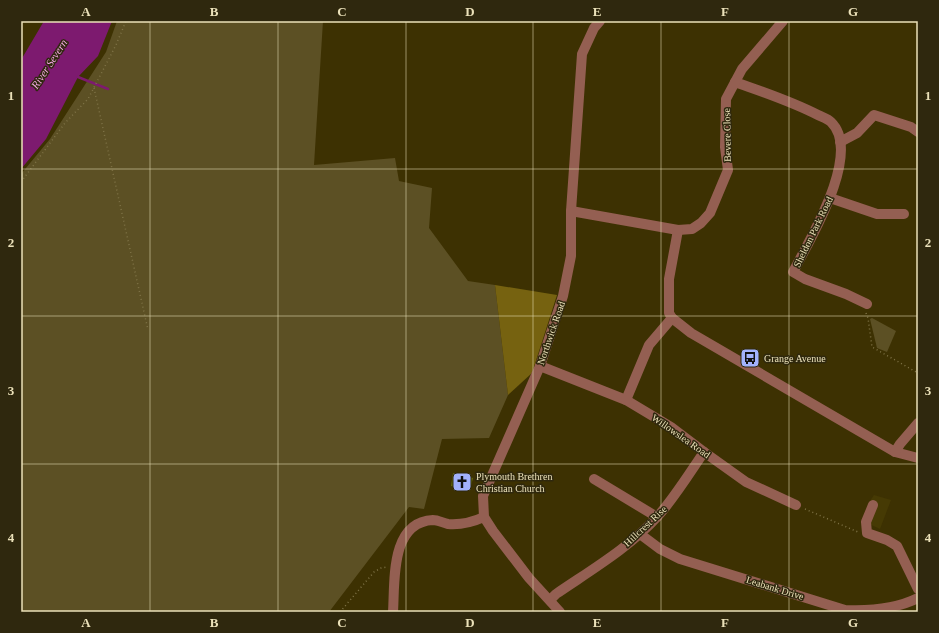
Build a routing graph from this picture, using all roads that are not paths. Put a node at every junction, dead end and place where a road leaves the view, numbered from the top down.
1 (600, 21) edge
2 (783, 21) edge
3 (735, 82) junction
4 (918, 132) edge
5 (840, 142) junction
6 (830, 198) junction
7 (570, 211) junction
8 (904, 214) dead end
9 (678, 230) junction
10 (867, 304) road end
11 (672, 318) junction
12 (540, 366) junction
13 (626, 400) junction
14 (918, 423) edge
15 (704, 452) junction
16 (896, 452) junction
17 (918, 458) edge
18 (594, 479) dead end
19 (796, 505) road end
20 (873, 505) dead end
21 (484, 517) junction
22 (657, 517) junction
23 (640, 534) junction
24 (918, 589) edge
25 (918, 598) edge
26 (550, 600) junction
27 (393, 612) edge
28 (560, 612) edge

1 - 7 street, Northwick Road
2 - 3 street, Bevere Close
3 - 5 street, Sheldon Park Road
3 - 9 street, Bevere Close
4 - 5 street
5 - 6 street, Sheldon Park Road
6 - 8 street
6 - 10 street, Sheldon Park Road
7 - 9 street, Bevere Close
7 - 12 street, Northwick Road
9 - 11 street
11 - 13 street
11 - 16 street
12 - 13 street, Willowslea Road
12 - 21 street, Northwick Road
13 - 15 street, Willowslea Road
14 - 16 street
15 - 19 street, Willowslea Road
15 - 22 street, Hillcrest Rise
16 - 17 street
18 - 22 street
20 - 24 street
21 - 26 street
21 - 27 street
22 - 23 street, Hillcrest Rise
23 - 25 street, Leabank Drive
23 - 26 street, Hillcrest Rise
26 - 28 street

